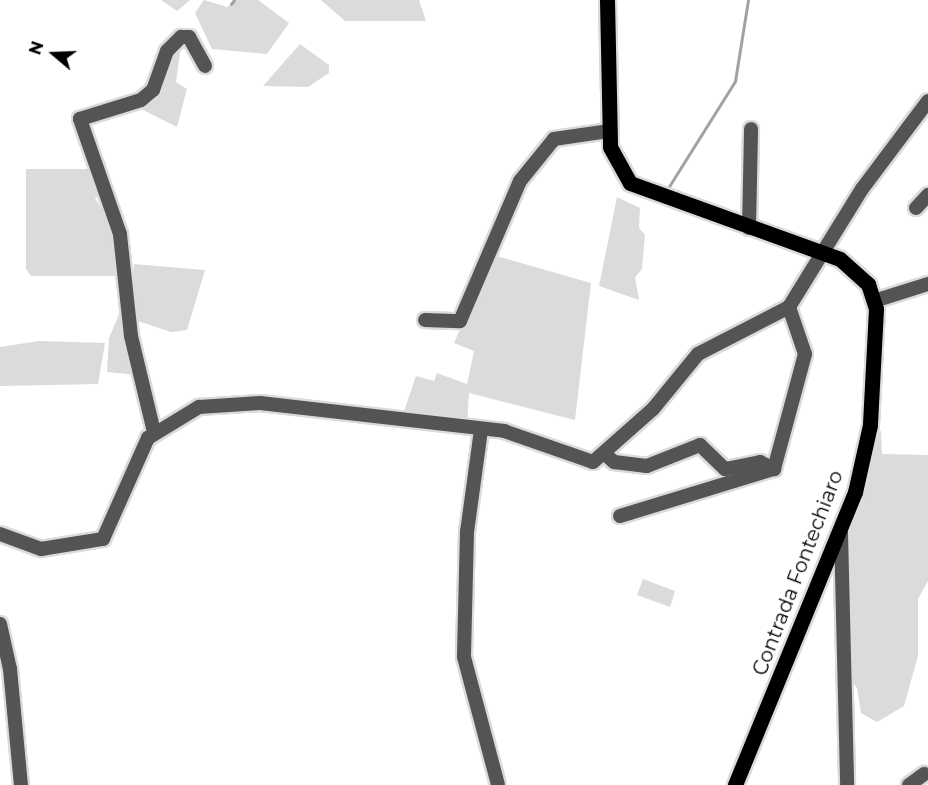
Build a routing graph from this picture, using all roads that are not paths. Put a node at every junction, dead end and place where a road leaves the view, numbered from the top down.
1 (607, 0) edge
2 (205, 66) dead end
3 (928, 101) edge
4 (751, 129) dead end
5 (609, 131) junction
6 (928, 195) edge
7 (916, 208) dead end
8 (749, 228) junction
9 (823, 253) junction
10 (928, 284) edge
11 (874, 301) junction
12 (789, 307) junction
13 (425, 320) dead end
14 (481, 430) junction
15 (154, 432) junction
16 (606, 455) junction
17 (775, 468) junction
18 (620, 516) dead end
19 (841, 533) junction
20 (0, 534) edge
21 (0, 624) edge
22 (924, 774) dead end
23 (21, 785) edge
24 (498, 785) edge
25 (735, 785) edge
26 (847, 785) edge
27 (909, 785) edge

1 - 5 main road
2 - 15 street
3 - 9 street
4 - 8 street
5 - 8 main road
5 - 13 street
6 - 7 street
8 - 9 main road
9 - 11 main road
9 - 12 street
10 - 11 street
11 - 19 main road, Contrada Fontechiaro
12 - 16 street
12 - 17 street
14 - 15 street
14 - 16 street
14 - 24 street
15 - 20 street
16 - 17 street
17 - 18 street
19 - 25 main road, Contrada Fontechiaro
19 - 26 street
21 - 23 street
22 - 27 street

